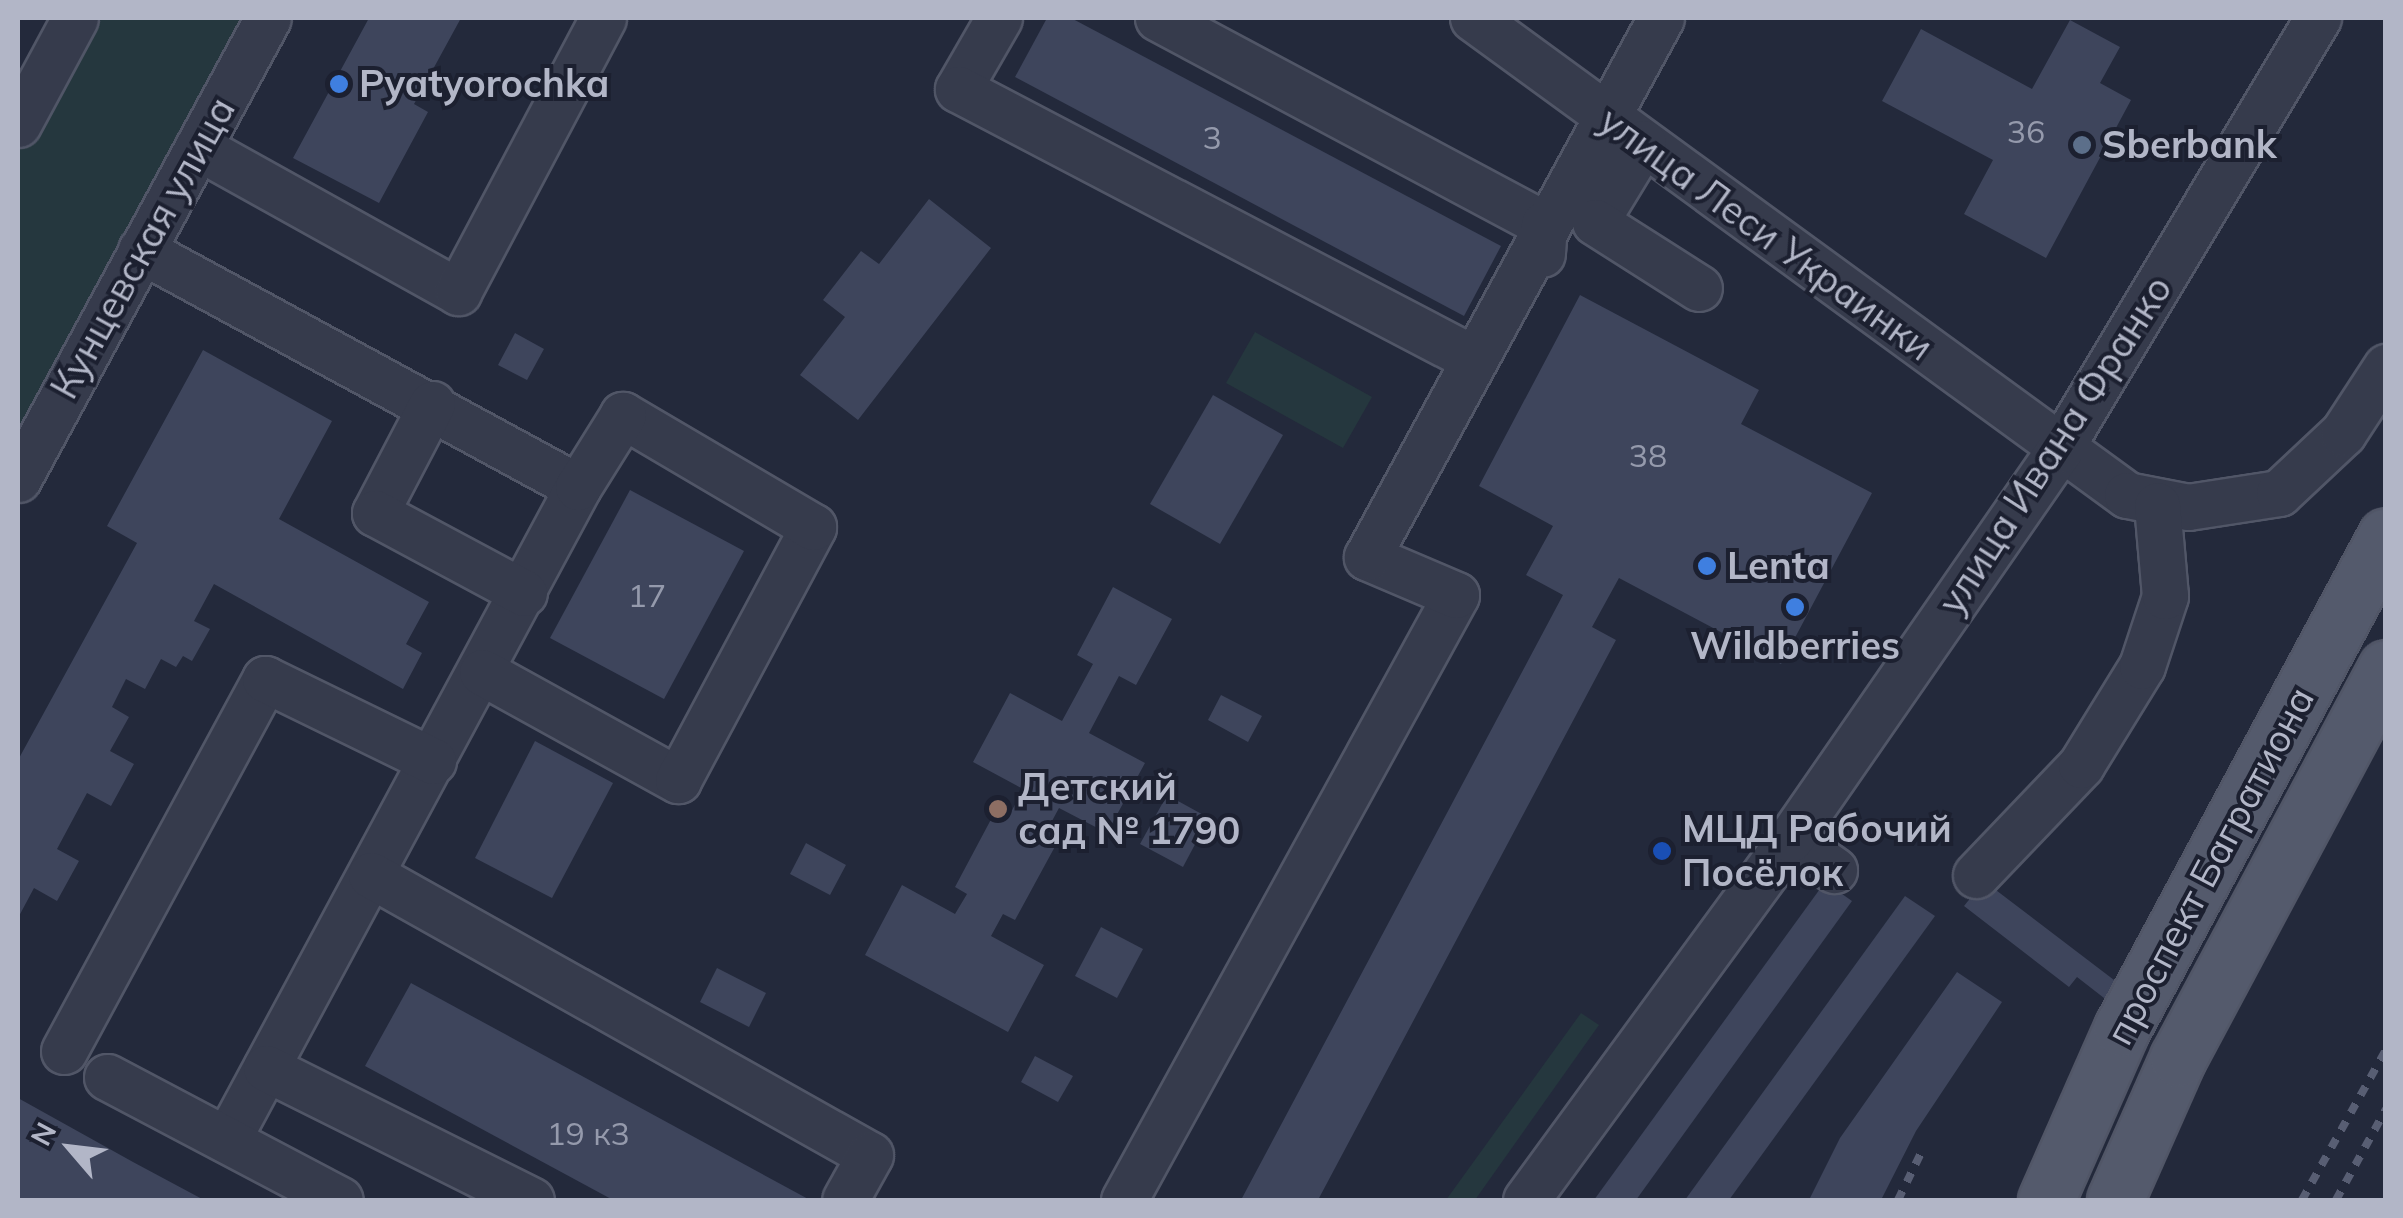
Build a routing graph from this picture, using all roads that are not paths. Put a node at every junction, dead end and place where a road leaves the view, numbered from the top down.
1 (75, 18) edge
2 (268, 18) edge
3 (604, 18) edge
4 (999, 18) edge
5 (1158, 18) edge
6 (1473, 18) edge
7 (1661, 18) edge
8 (2318, 18) edge
9 (1605, 115) junction
10 (18, 124) edge
11 (1643, 143) junction
12 (198, 147) junction
13 (1544, 224) junction
14 (141, 250) junction
15 (1540, 284) dead end
16 (1699, 288) dead end
17 (1472, 358) junction
18 (2386, 367) edge
19 (432, 404) junction
20 (2059, 450) junction
21 (18, 479) edge
22 (578, 487) junction
23 (2157, 505) junction
24 (2386, 536) edge
25 (524, 592) junction
26 (2386, 668) edge
27 (482, 672) junction
28 (433, 761) junction
29 (1790, 838) junction
30 (1834, 870) dead end
31 (371, 874) junction
32 (1985, 882) dead end
33 (64, 1051) dead end
34 (266, 1068) junction
35 (107, 1077) dead end
36 (227, 1140) junction
37 (340, 1200) edge
38 (531, 1200) edge
39 (845, 1200) edge
40 (1124, 1200) edge
41 (1526, 1200) edge
42 (2046, 1200) edge
43 (2115, 1200) edge

1 - 10 street
2 - 12 street, Кунцевская улица
3 - 12 street
4 - 17 street
5 - 13 street
6 - 9 street, улица Леси Украинки
7 - 9 street
8 - 20 street, улица Ивана Франко
9 - 11 street, улица Леси Украинки
9 - 13 street
11 - 16 street
11 - 20 street, улица Леси Украинки
12 - 14 street, Кунцевская улица
13 - 15 street
13 - 17 street
14 - 19 street
14 - 21 street, Кунцевская улица
17 - 40 street
18 - 23 street
19 - 22 street
19 - 25 street
20 - 23 street, улица Леси Украинки
20 - 29 street, улица Ивана Франко
22 - 25 street
22 - 27 street
23 - 32 street
24 - 42 main road, проспект Багратиона
25 - 27 street
26 - 43 main road, проспект Багратиона
27 - 28 street
28 - 31 street
28 - 33 street
29 - 30 street
29 - 41 street, улица Ивана Франко
31 - 34 street
31 - 39 street
34 - 36 street
34 - 38 street
35 - 36 street
36 - 37 street

